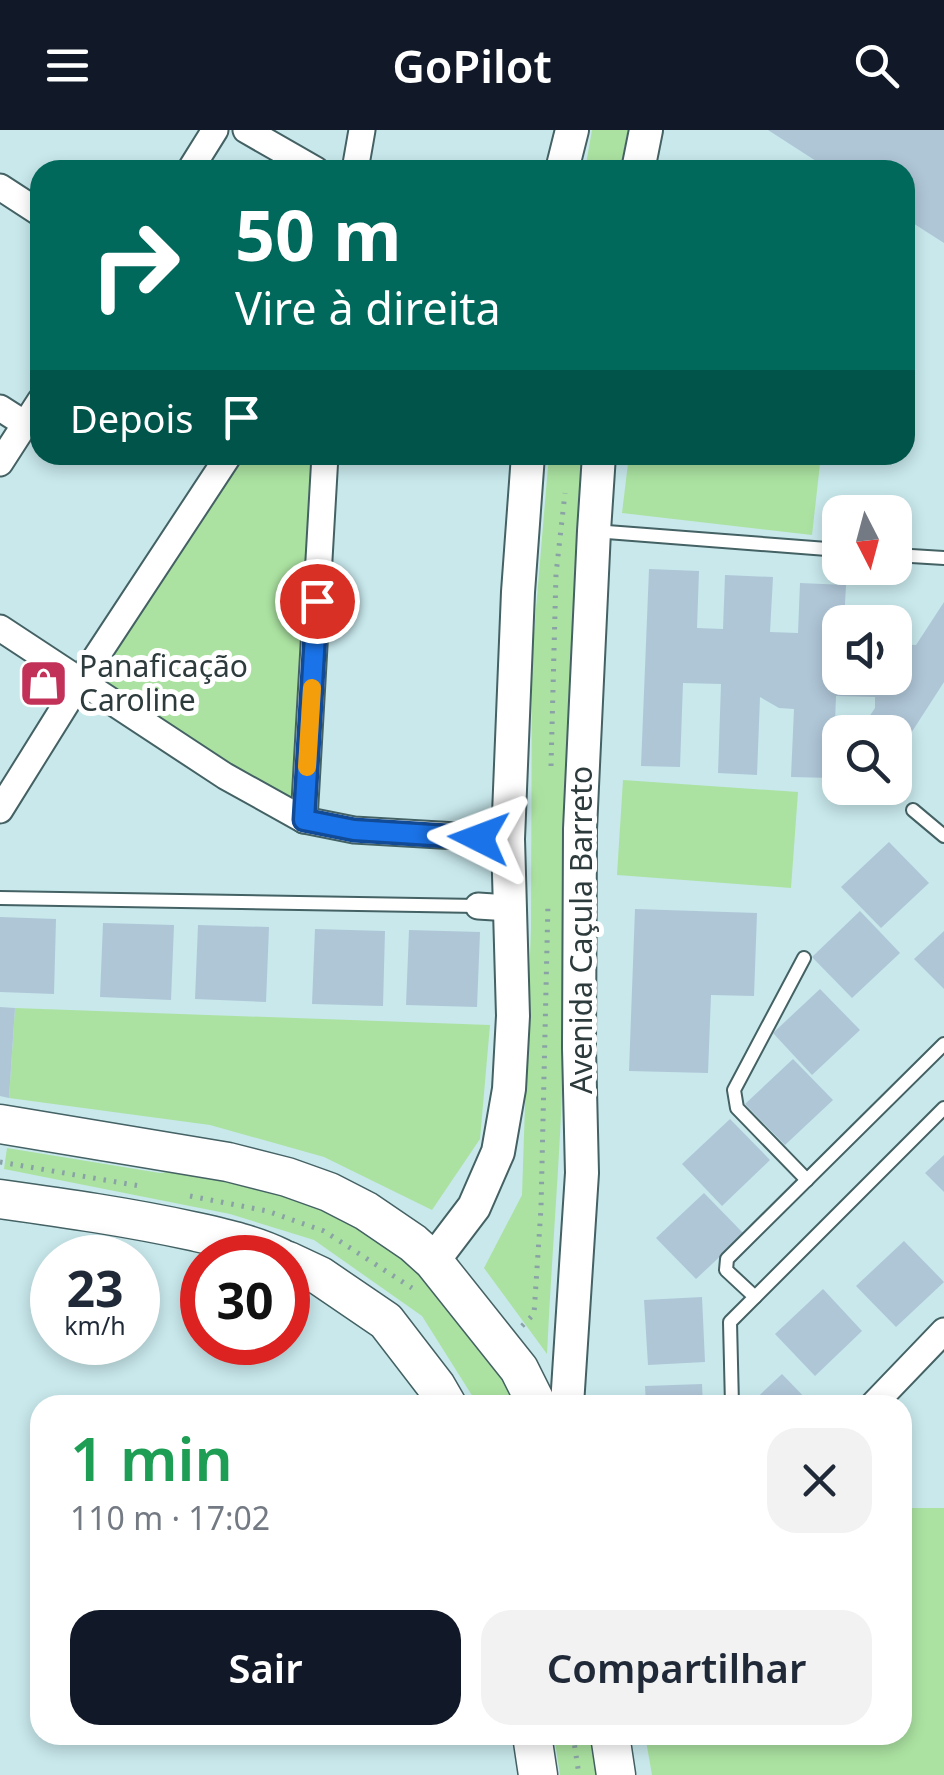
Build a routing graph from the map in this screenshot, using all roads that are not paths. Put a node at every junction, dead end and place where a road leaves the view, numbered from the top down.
1 (216, 130) edge
2 (246, 130) edge
3 (362, 130) edge
4 (572, 130) edge
5 (646, 130) edge
6 (196, 160) edge
7 (298, 160) edge
8 (356, 160) edge
9 (564, 160) edge
10 (640, 160) edge
11 (0, 187) edge
12 (30, 206) edge
13 (0, 408) edge
14 (30, 416) edge
15 (25, 424) junction
16 (0, 463) edge
17 (222, 465) edge
18 (324, 465) edge
19 (527, 465) edge
20 (598, 465) edge
21 (594, 531) junction
22 (822, 549) edge
23 (912, 555) edge
24 (944, 558) edge
25 (0, 628) edge
26 (81, 680) junction
27 (0, 810) edge
28 (913, 810) dead end
29 (304, 820) junction
30 (944, 836) edge
31 (508, 839) junction
32 (0, 898) edge
33 (494, 907) junction
34 (804, 958) dead end
35 (944, 1044) edge
36 (944, 1108) edge
37 (0, 1124) edge
38 (0, 1138) edge
39 (160, 1150) junction
40 (806, 1180) junction
41 (0, 1184) edge
42 (0, 1199) edge
43 (172, 1227) junction
44 (208, 1235) edge
45 (433, 1261) junction
46 (310, 1271) edge
47 (756, 1297) junction
48 (944, 1331) edge
49 (441, 1395) edge
50 (532, 1395) edge
51 (568, 1395) edge
52 (732, 1395) edge
53 (883, 1395) edge
54 (534, 1745) edge
55 (612, 1745) edge
56 (538, 1775) edge
57 (616, 1775) edge

1 - 6 street
2 - 7 street
3 - 8 street
4 - 9 street
5 - 10 street
11 - 12 street
13 - 15 street
14 - 15 street
15 - 16 street
17 - 26 street
18 - 29 street
19 - 31 street
20 - 21 street, Avenida Caçula Barreto
21 - 22 lane
21 - 51 street, Avenida Caçula Barreto
23 - 24 lane
25 - 26 street
26 - 27 street
26 - 29 street
28 - 30 lane
29 - 31 street
31 - 33 street
32 - 33 lane
33 - 45 street
34 - 40 lane
35 - 40 lane
36 - 47 lane
37 - 39 main road
38 - 39 main road
39 - 45 main road
40 - 47 lane
41 - 43 main road
42 - 43 main road
43 - 44 main road
45 - 50 main road
46 - 49 main road
47 - 52 lane
48 - 53 street
54 - 56 main road
55 - 57 main road

